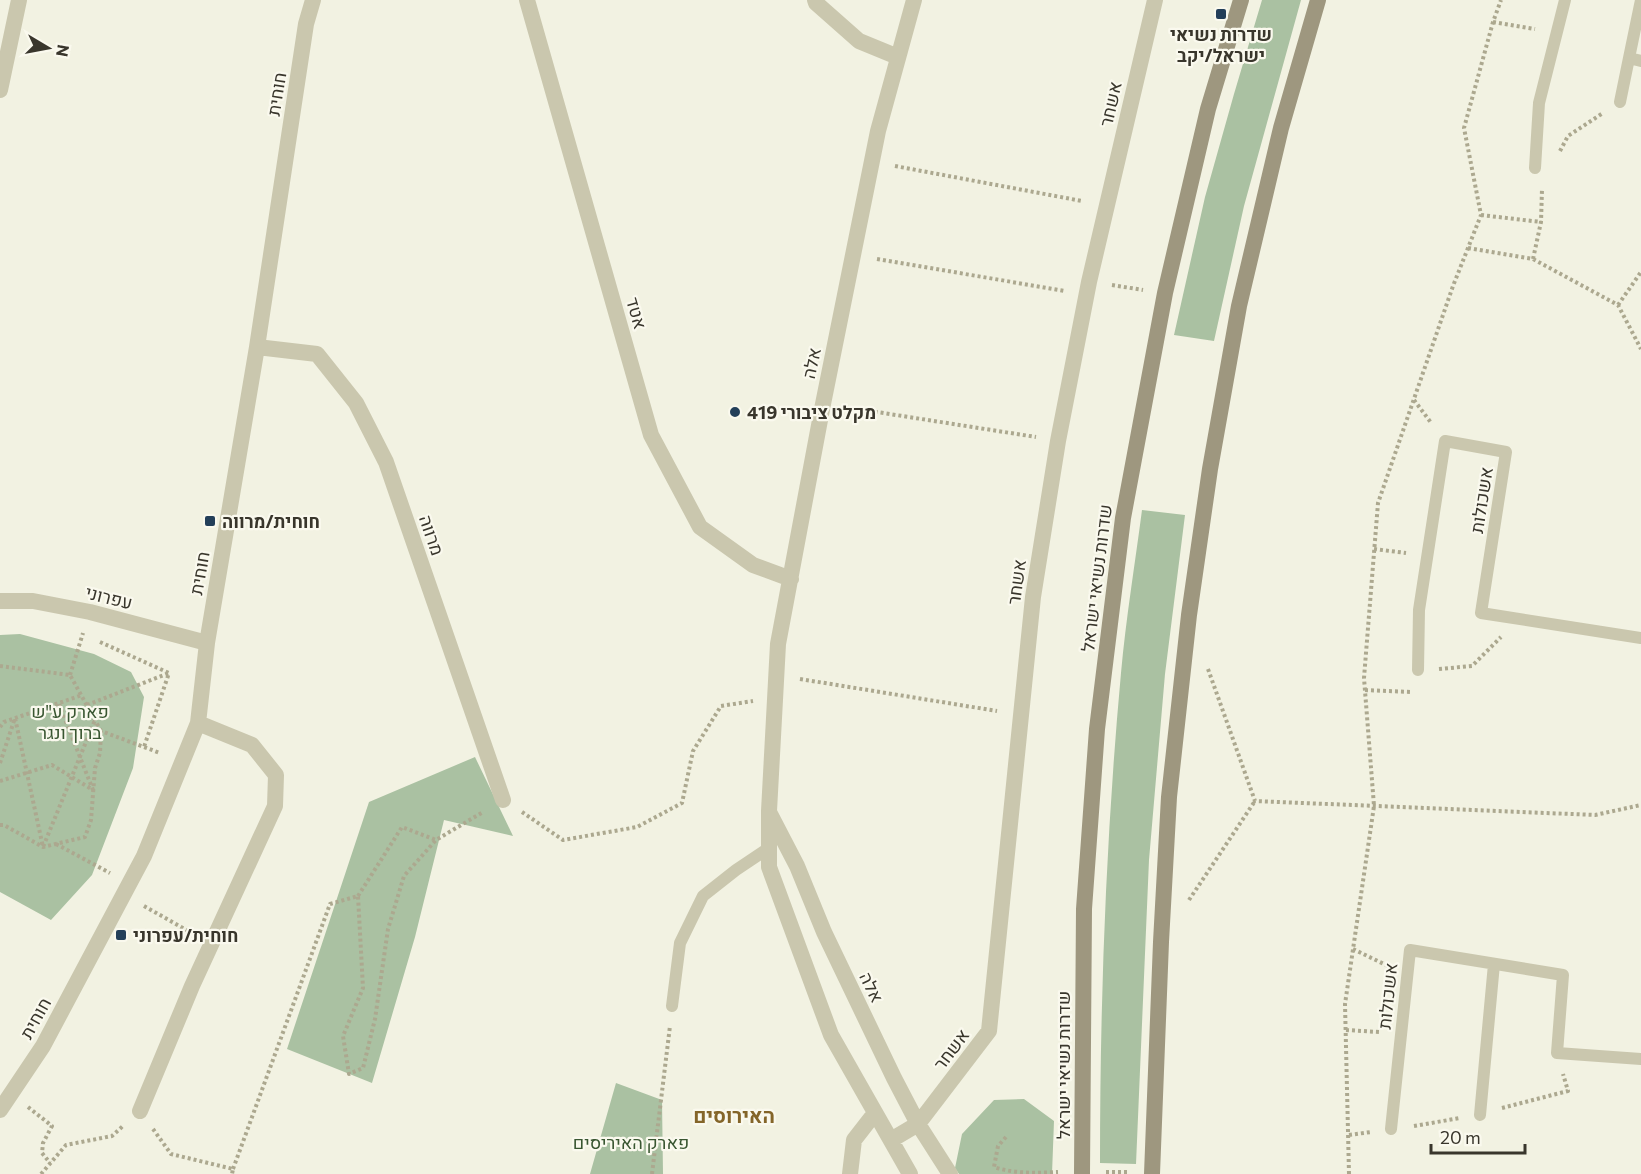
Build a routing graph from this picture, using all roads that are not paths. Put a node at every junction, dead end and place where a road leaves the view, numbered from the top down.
1 (20, 0) edge
2 (313, 0) edge
3 (527, 0) edge
4 (815, 0) edge
5 (914, 0) edge
6 (1155, 0) edge
7 (1241, 0) edge
8 (1318, 0) edge
9 (1565, 0) edge
10 (1641, 0) edge
11 (898, 57) junction
12 (1635, 60) edge
13 (0, 90) edge
14 (1620, 102) road end
15 (1535, 168) road end
16 (257, 347) junction
17 (791, 579) junction
18 (0, 601) edge
19 (1641, 638) edge
20 (207, 643) junction
21 (1419, 670) dead end
22 (198, 723) junction
23 (503, 800) road end
24 (769, 811) junction
25 (769, 848) junction
26 (1494, 964) junction
27 (672, 1006) road end
28 (1641, 1059) edge
29 (0, 1110) edge
30 (140, 1111) road end
31 (875, 1113) junction
32 (1480, 1114) dead end
33 (918, 1124) junction
34 (1391, 1129) dead end
35 (891, 1140) junction
36 (1082, 1173) edge
37 (850, 1174) edge
38 (910, 1174) edge
39 (950, 1174) edge
40 (1152, 1174) edge

1 - 13 street
2 - 16 street, חוחית
3 - 17 street, אטד
4 - 11 street
5 - 11 street, אלה
6 - 33 street, אשחר
7 - 36 main road, שדרות נשיאי ישראל
8 - 40 main road
9 - 15 lane
10 - 12 lane
11 - 17 street, אלה
12 - 14 lane
16 - 20 street, חוחית
16 - 23 street, מרווה
17 - 24 street, אלה
18 - 20 street, עפרוני
19 - 21 lane, אשכולות
20 - 22 street, חוחית
22 - 29 street, חוחית
22 - 30 street
24 - 25 street, אלה
24 - 33 street, אלה
25 - 27 lane
25 - 31 street, אלה
26 - 28 lane, אשכולות
26 - 32 lane
26 - 34 lane, אשכולות
31 - 35 street, אלה
31 - 37 street
33 - 35 street, אשחר
33 - 39 street, אלה
35 - 38 street, אלה

